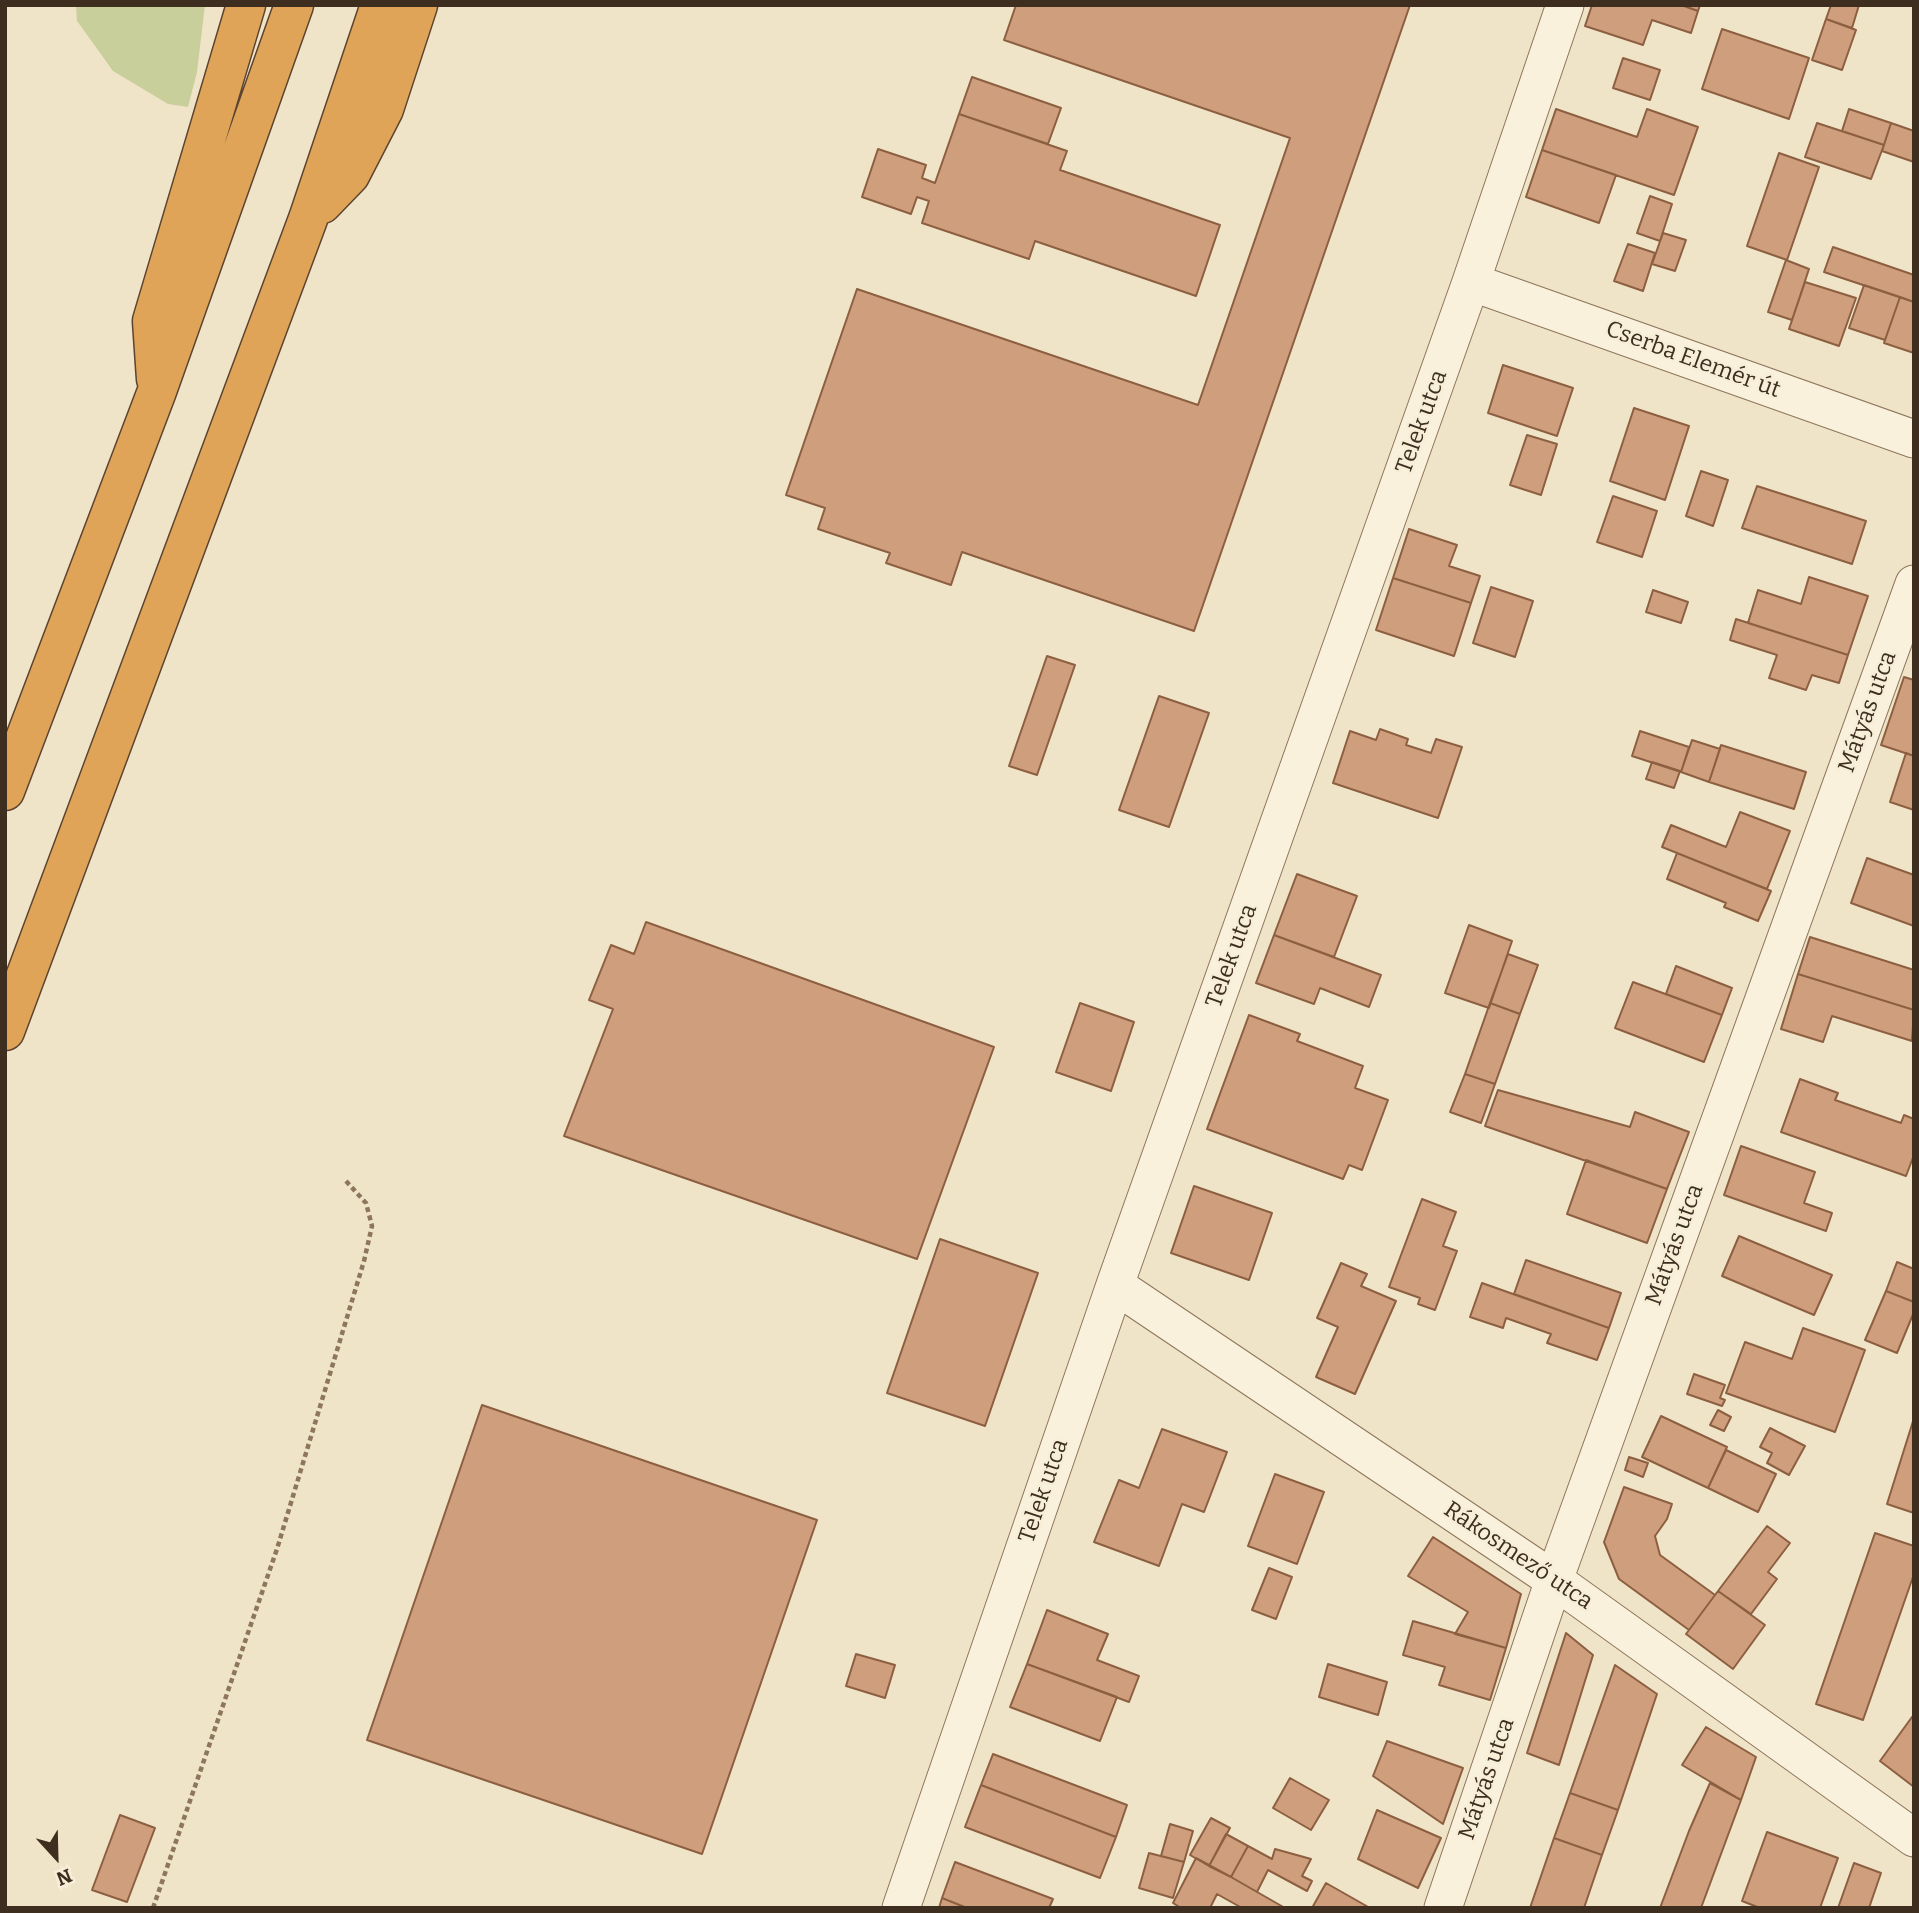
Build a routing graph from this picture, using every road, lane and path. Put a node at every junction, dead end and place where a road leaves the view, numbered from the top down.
1 (246, 5) edge
2 (294, 5) edge
3 (380, 5) edge
4 (418, 5) edge
5 (1565, 5) edge
6 (309, 219) junction
7 (1471, 282) junction
8 (157, 391) junction
9 (1914, 439) edge
10 (1914, 584) edge
11 (5, 791) edge
12 (5, 1031) edge
13 (345, 1180) dead end
14 (1115, 1285) junction
15 (1554, 1580) junction
16 (1914, 1838) edge
17 (153, 1908) edge
18 (901, 1908) edge
19 (1443, 1908) edge

1 - 8 highway
2 - 8 highway
3 - 6 highway
4 - 6 highway
5 - 7 street, Telek utca
6 - 12 highway
7 - 9 street, Cserba Elemér út
7 - 14 street, Telek utca
8 - 11 highway
10 - 15 street, Mátyás utca
13 - 17 path
14 - 15 street, Rákosmező utca
14 - 18 street, Telek utca
15 - 16 street, Rákosmező utca
15 - 19 street, Mátyás utca

